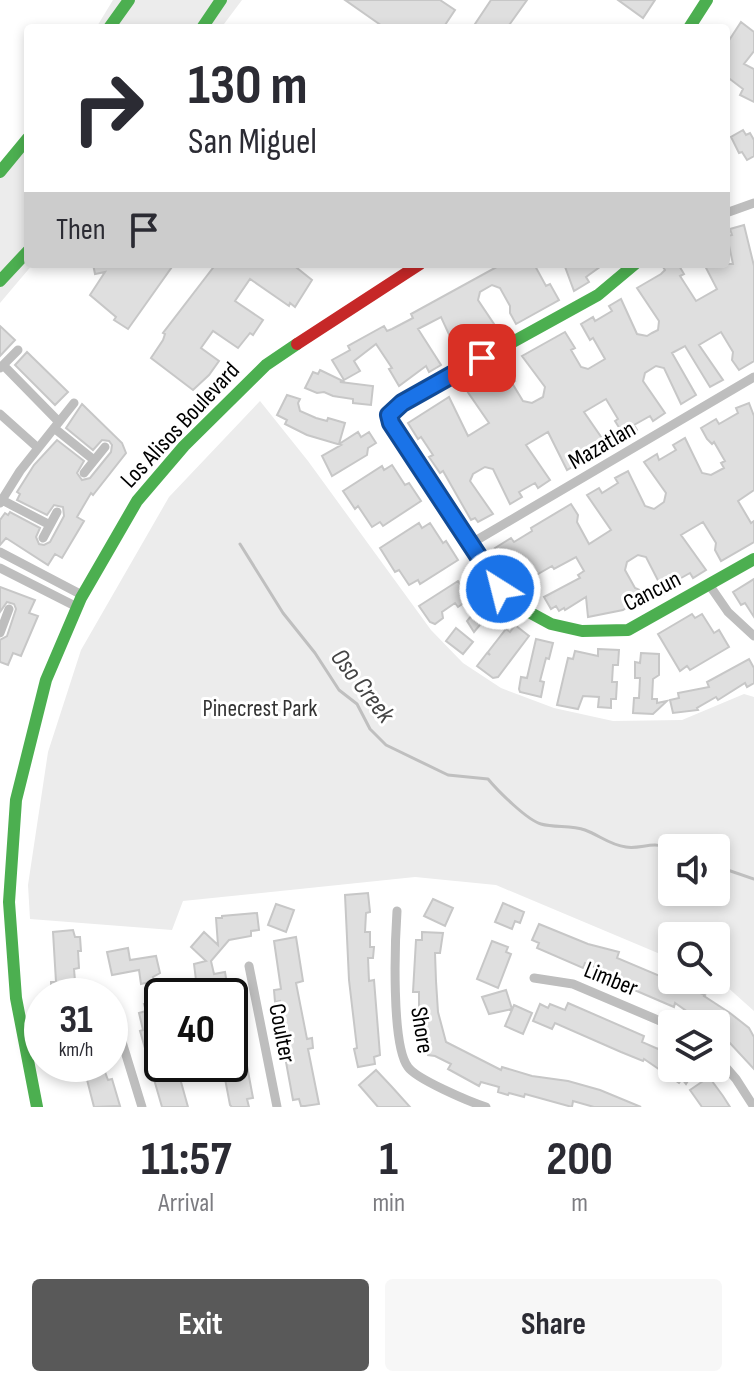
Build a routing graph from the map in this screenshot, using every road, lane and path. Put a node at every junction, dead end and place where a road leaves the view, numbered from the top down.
1 (129, 0) edge
2 (221, 0) edge
3 (707, 0) edge
4 (112, 24) edge
5 (205, 24) edge
6 (692, 24) edge
7 (24, 143) edge
8 (0, 172) edge
9 (754, 203) edge
10 (730, 212) edge
11 (24, 255) edge
12 (414, 268) edge
13 (630, 268) edge
14 (0, 281) edge
15 (18, 350) dead end
16 (2, 366) edge
17 (754, 377) edge
18 (74, 403) dead end
19 (0, 414) edge
20 (56, 425) junction
21 (105, 447) dead end
22 (38, 448) junction
23 (94, 460) junction
24 (84, 473) dead end
25 (1, 502) edge
26 (57, 512) dead end
27 (50, 525) junction
28 (43, 538) dead end
29 (470, 544) junction
30 (0, 552) edge
31 (754, 559) edge
32 (0, 568) edge
33 (710, 586) junction
34 (80, 601) junction
35 (9, 609) dead end
36 (1, 626) edge
37 (754, 636) edge
38 (397, 911) dead end
39 (5, 938) edge
40 (249, 966) dead end
41 (534, 978) dead end
42 (658, 1020) edge
43 (128, 1061) edge
44 (730, 1072) edge
45 (37, 1107) edge
46 (142, 1107) edge
47 (277, 1107) edge
48 (486, 1107) edge
49 (754, 1107) edge

1 - 4 main road
2 - 5 main road
3 - 6 main road
7 - 8 main road
9 - 10 street
11 - 14 main road
12 - 34 main road, Los Alisos Boulevard
13 - 29 main road, Cancun
15 - 16 street
16 - 20 street
17 - 29 street, Mazatlan
18 - 20 street
19 - 22 street
20 - 22 street
20 - 23 street
21 - 23 street
22 - 25 street
23 - 24 street
25 - 27 street
26 - 27 street
27 - 28 street
29 - 33 main road, Cancun
30 - 34 street
31 - 33 main road, Cancun
32 - 34 street
33 - 37 street
34 - 39 main road, Los Alisos Boulevard
35 - 36 street
38 - 48 street, Shore
39 - 45 main road, Los Alisos Boulevard
40 - 47 street, Coulter
41 - 42 street, Limber
43 - 46 street
44 - 49 street

